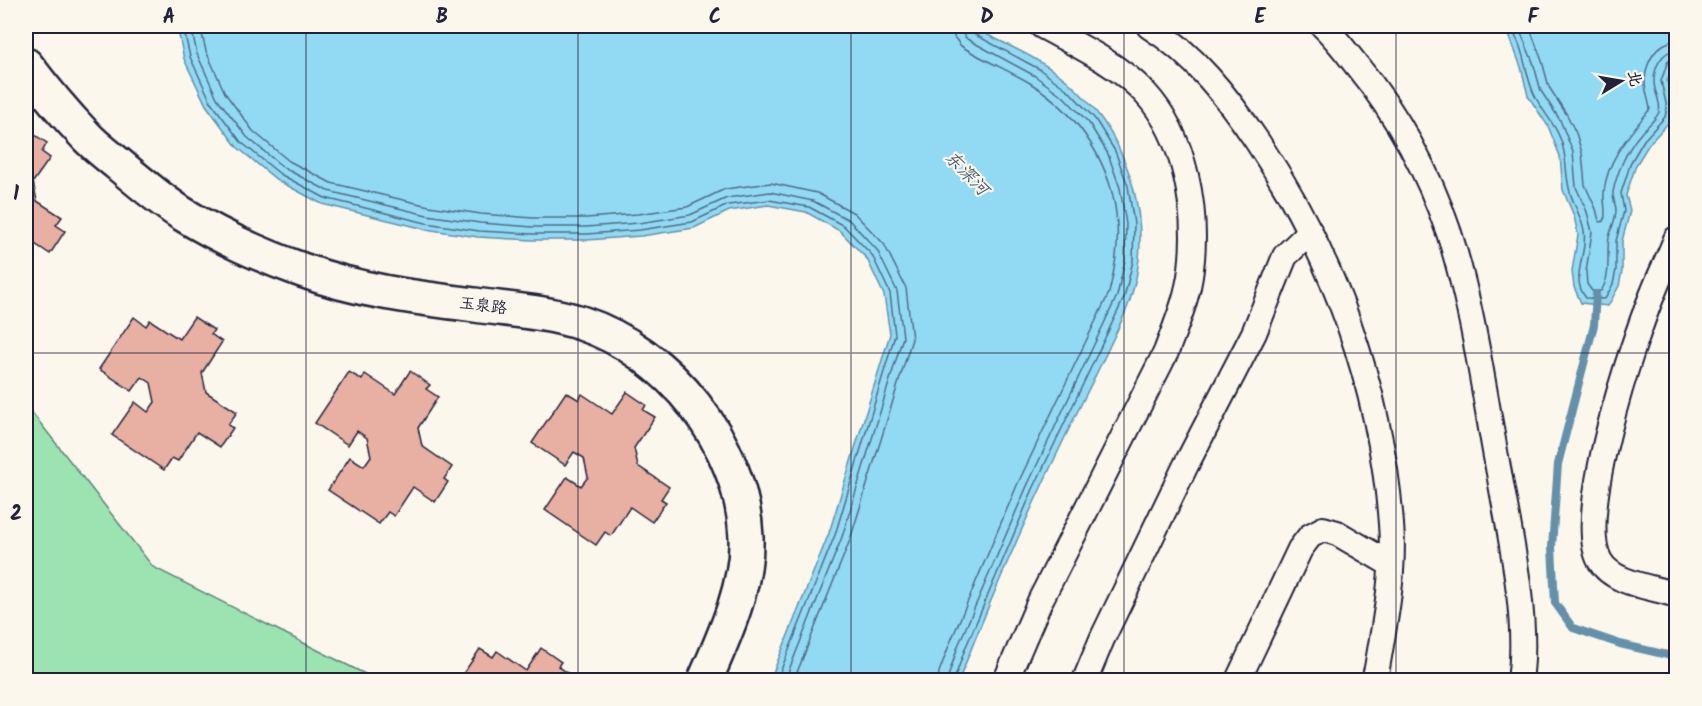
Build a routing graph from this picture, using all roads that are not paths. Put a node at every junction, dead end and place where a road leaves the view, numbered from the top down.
1 (1042, 26) edge
2 (1149, 26) edge
3 (1323, 26) edge
4 (26, 65) edge
5 (1310, 232) junction
6 (1677, 239) edge
7 (1390, 564) junction
8 (1677, 595) edge
9 (705, 681) edge
10 (1006, 681) edge
11 (1085, 681) edge
12 (1238, 681) edge
13 (1374, 681) edge
14 (1520, 681) edge

1 - 10 street
2 - 5 street
3 - 14 street
4 - 9 street, 玉泉路
5 - 7 street
5 - 11 street
6 - 8 street
7 - 12 street
7 - 13 street

